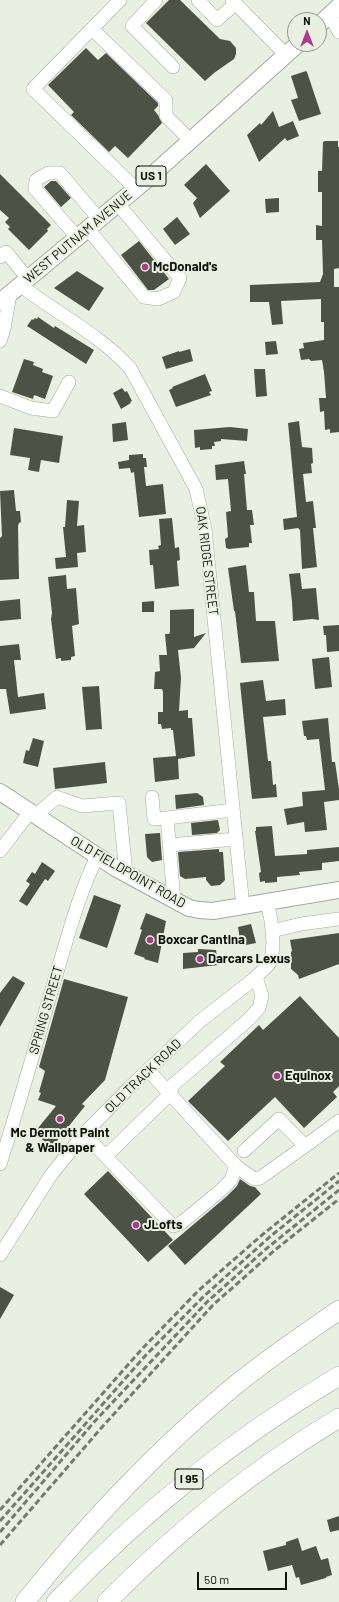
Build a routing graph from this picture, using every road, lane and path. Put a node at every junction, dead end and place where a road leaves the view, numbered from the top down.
1 (120, 0) edge
2 (156, 0) edge
3 (198, 0) edge
4 (233, 2) edge
5 (329, 15) edge
6 (92, 29) junction
7 (339, 32) edge
8 (289, 52) edge
9 (286, 55) junction
10 (173, 67) dead end
11 (191, 141) junction
12 (136, 189) junction
13 (118, 204) junction
14 (88, 228) junction
15 (2, 251) edge
16 (15, 290) edge
17 (0, 341) edge
18 (69, 382) dead end
19 (0, 396) edge
20 (0, 792) edge
21 (152, 797) dead end
22 (233, 810) junction
23 (33, 814) junction
24 (167, 818) junction
25 (236, 839) junction
26 (169, 845) junction
27 (0, 850) edge
28 (97, 857) junction
29 (126, 874) junction
30 (339, 890) edge
31 (174, 901) junction
32 (268, 902) junction
33 (243, 907) junction
34 (339, 919) edge
35 (272, 931) junction
36 (256, 977) junction
37 (148, 1070) junction
38 (170, 1094) junction
39 (339, 1121) edge
40 (84, 1134) junction
41 (305, 1146) junction
42 (244, 1151) dead end
43 (106, 1156) junction
44 (0, 1164) edge
45 (236, 1166) junction
46 (0, 1255) edge
47 (339, 1310) edge
48 (339, 1376) edge
49 (339, 1418) edge
50 (155, 1556) junction
51 (25, 1602) edge
52 (56, 1602) edge
53 (107, 1602) edge
54 (118, 1602) edge

1 - 6 street
2 - 10 street
3 - 4 street
4 - 9 street
5 - 7 street
6 - 11 street
6 - 12 street
8 - 9 main road, WEST PUTNAM AVENUE / US 1
9 - 11 main road, WEST PUTNAM AVENUE / US 1
11 - 12 main road, WEST PUTNAM AVENUE / US 1
12 - 13 main road, WEST PUTNAM AVENUE / US 1
13 - 14 main road, WEST PUTNAM AVENUE / US 1
13 - 14 street
14 - 14 street
14 - 16 main road, WEST PUTNAM AVENUE / US 1
15 - 16 street, OAK RIDGE STREET
16 - 17 street
16 - 22 street, OAK RIDGE STREET
18 - 19 street
20 - 23 main road, OLD FIELDPOINT ROAD
21 - 24 street
22 - 24 street
22 - 25 street, OAK RIDGE STREET
23 - 27 street
23 - 28 main road, OLD FIELDPOINT ROAD
23 - 29 street
24 - 26 street
25 - 26 street
25 - 33 street, OAK RIDGE STREET
26 - 31 street
28 - 29 main road, OLD FIELDPOINT ROAD
28 - 44 street, SPRING STREET
29 - 31 main road, OLD FIELDPOINT ROAD
30 - 32 main road, OLD FIELDPOINT ROAD
31 - 33 main road, OLD FIELDPOINT ROAD
32 - 33 main road, OLD FIELDPOINT ROAD
32 - 35 street, OLD TRACK ROAD
34 - 35 street
35 - 36 street, OLD TRACK ROAD
36 - 37 street, OLD TRACK ROAD
36 - 38 street
37 - 38 street
37 - 40 street, OLD TRACK ROAD
38 - 43 street
38 - 45 street
39 - 41 street
40 - 43 street
40 - 46 street, OLD TRACK ROAD
41 - 42 street
41 - 45 street
43 - 45 street
47 - 51 highway
48 - 52 highway, I 95
49 - 50 highway
50 - 53 highway
50 - 54 highway

